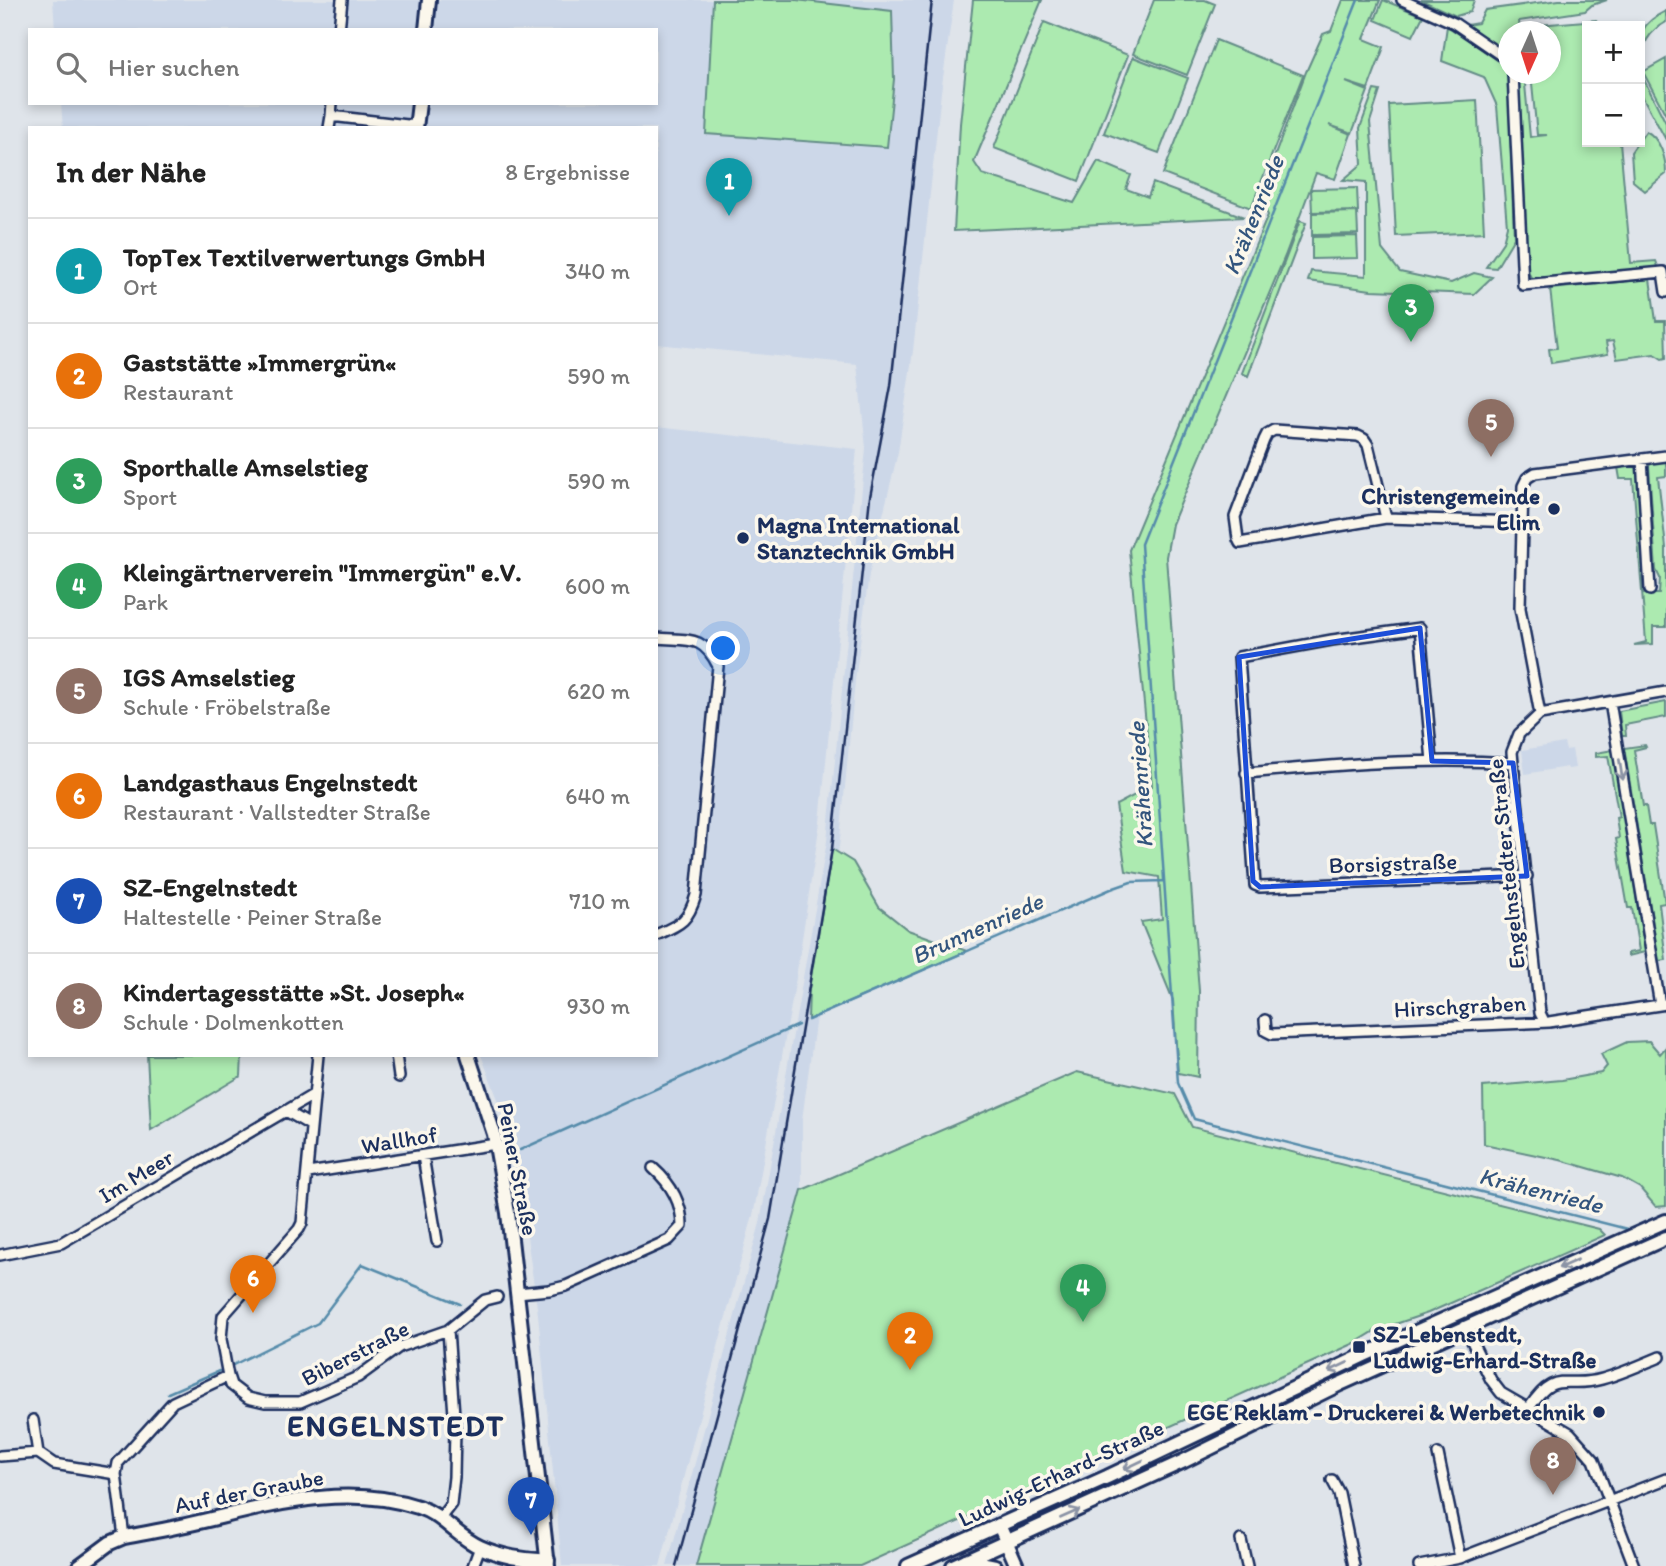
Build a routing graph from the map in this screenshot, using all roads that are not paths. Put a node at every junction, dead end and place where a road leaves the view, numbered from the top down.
1 (342, 0) edge
2 (429, 0) edge
3 (1402, 0) edge
4 (340, 28) edge
5 (426, 28) edge
6 (1498, 53) edge
7 (1513, 84) edge
8 (332, 105) edge
9 (419, 105) edge
10 (331, 116) junction
11 (329, 126) edge
12 (408, 126) edge
13 (416, 126) edge
14 (1666, 292) edge
15 (1666, 456) edge
16 (1642, 459) junction
17 (1386, 518) junction
18 (1522, 522) junction
19 (1650, 590) dead end
20 (658, 638) edge
21 (1666, 692) edge
22 (1610, 702) junction
23 (1540, 714) junction
24 (1432, 761) junction
25 (1513, 763) junction
26 (1246, 773) junction
27 (1527, 876) junction
28 (658, 934) edge
29 (1663, 1004) edge
30 (1265, 1020) dead end
31 (1544, 1021) junction
32 (318, 1057) edge
33 (396, 1057) edge
34 (469, 1057) edge
35 (399, 1077) dead end
36 (313, 1095) junction
37 (286, 1111) junction
38 (310, 1125) junction
39 (496, 1144) junction
40 (423, 1156) junction
41 (653, 1168) dead end
42 (308, 1173) junction
43 (1666, 1221) edge
44 (1661, 1240) edge
45 (437, 1241) dead end
46 (0, 1255) edge
47 (517, 1293) junction
48 (497, 1297) dead end
49 (1460, 1312) junction
50 (1465, 1327) junction
51 (447, 1330) junction
52 (1660, 1357) dead end
53 (228, 1376) junction
54 (1529, 1408) junction
55 (33, 1420) dead end
56 (38, 1453) junction
57 (1438, 1454) dead end
58 (0, 1456) edge
59 (116, 1474) junction
60 (1666, 1479) edge
61 (1332, 1480) dead end
62 (1609, 1500) junction
63 (441, 1517) junction
64 (999, 1525) junction
65 (124, 1537) junction
66 (1241, 1540) dead end
67 (1007, 1541) junction
68 (480, 1547) junction
69 (1460, 1558) junction
70 (967, 1560) junction
71 (548, 1563) edge
72 (79, 1566) edge
73 (473, 1566) edge
74 (908, 1566) edge
75 (953, 1566) edge
76 (995, 1566) edge
77 (1017, 1566) edge
78 (1247, 1566) edge
79 (1354, 1566) edge
80 (1419, 1566) edge
81 (1634, 1566) edge

1 - 4 street
2 - 5 main road
3 - 6 street
7 - 14 street
8 - 10 street
9 - 13 main road
10 - 11 street
10 - 12 street
15 - 16 street
16 - 18 street
16 - 19 street
17 - 17 street
17 - 18 street
18 - 23 street
20 - 28 street
21 - 22 street
22 - 23 street
22 -> 29 street
23 - 25 street, Engelnstedter Straße
24 - 25 street
24 - 26 street
24 - 26 street
25 - 27 street, Engelnstedter Straße
26 - 27 street, Borsigstraße
27 - 31 street, Engelnstedter Straße
29 - 31 street, Hirschgraben
30 - 31 street, Hirschgraben
32 - 36 street
33 - 35 street
34 - 39 main road, Peiner Straße
36 - 37 street, Im Meer
36 - 38 street
37 - 38 street
37 - 46 street, Im Meer
38 - 42 street
39 - 40 street, Wallhof
39 - 47 main road, Peiner Straße
40 - 42 street, Wallhof
40 - 45 street
41 - 47 street
42 - 53 street
43 -> 49 main road, Ludwig-Erhard-Straße
44 - 50 main road, Ludwig-Erhard-Straße
47 - 71 main road, Peiner Straße
48 - 51 street, Biberstraße
49 - 50 main road
49 -> 64 main road, Ludwig-Erhard-Straße
50 - 54 street
67 -> 50 main road, Ludwig-Erhard-Straße
51 - 53 street, Biberstraße
51 - 63 street
52 - 54 street
53 - 59 street
54 - 62 street
55 - 56 street
56 - 58 street
56 - 59 street
57 - 69 street
59 - 65 street
60 - 62 street
61 - 79 street
62 - 69 street
62 - 81 street
63 - 65 main road, Auf der Graube
63 - 68 main road, Auf der Graube
64 - 67 main road
64 - 74 main road, Ludwig-Erhard-Straße
65 - 72 main road, Auf der Graube
66 - 78 street
67 - 70 main road, Ludwig-Erhard-Straße
67 - 77 main road
68 - 71 main road, Auf der Graube
68 - 73 street
69 - 80 street
70 - 75 main road, Ludwig-Erhard-Straße
70 - 76 main road

